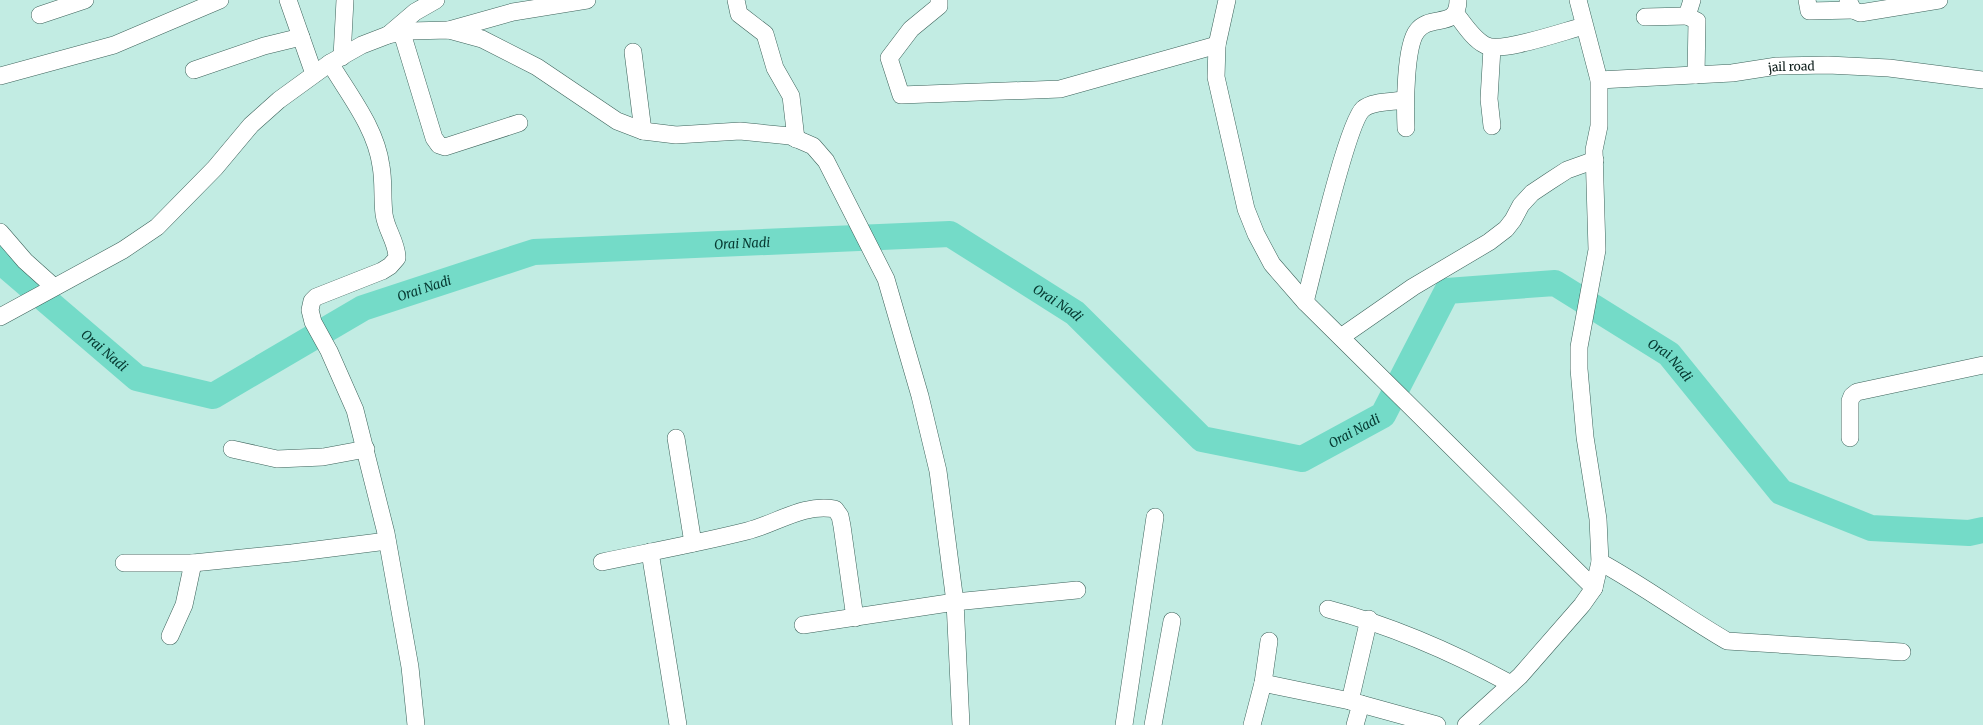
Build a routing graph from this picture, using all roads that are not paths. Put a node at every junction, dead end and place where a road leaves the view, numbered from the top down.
1 (85, 0) edge
2 (220, 0) edge
3 (288, 0) edge
4 (346, 0) edge
5 (436, 0) edge
6 (587, 0) edge
7 (736, 0) edge
8 (938, 0) edge
9 (1227, 0) edge
10 (1578, 0) edge
11 (1692, 0) edge
12 (1807, 0) edge
13 (1940, 0) edge
14 (1851, 5) edge
15 (1457, 7) edge
16 (40, 15) dead end
17 (1687, 16) junction
18 (1645, 17) dead end
19 (1584, 26) junction
20 (449, 30) junction
21 (395, 34) junction
22 (301, 37) junction
23 (1217, 45) junction
24 (1492, 48) junction
25 (634, 52) dead end
26 (336, 60) junction
27 (194, 70) dead end
28 (314, 74) junction
29 (1696, 74) junction
30 (0, 76) edge
31 (1599, 80) junction
32 (1983, 80) edge
33 (1404, 100) junction
34 (519, 122) dead end
35 (1492, 126) dead end
36 (1406, 128) dead end
37 (643, 131) junction
38 (796, 139) junction
39 (1595, 160) junction
40 (0, 232) edge
41 (51, 289) junction
42 (1305, 302) junction
43 (5, 314) edge
44 (1341, 338) junction
45 (1983, 365) edge
46 (676, 438) dead end
47 (1850, 438) dead end
48 (232, 449) dead end
49 (366, 449) junction
50 (1155, 517) dead end
51 (387, 541) junction
52 (693, 543) junction
53 (650, 552) junction
54 (602, 562) dead end
55 (1600, 562) junction
56 (124, 563) dead end
57 (194, 563) junction
58 (1594, 588) junction
59 (1077, 590) dead end
60 (955, 602) junction
61 (1328, 608) dead end
62 (855, 618) junction
63 (1369, 620) junction
64 (1172, 621) dead end
65 (803, 625) dead end
66 (170, 636) dead end
67 (1269, 641) dead end
68 (1902, 652) dead end
69 (1263, 683) junction
70 (1511, 684) junction
71 (1356, 703) junction
72 (416, 725) edge
73 (678, 725) edge
74 (961, 725) edge
75 (1124, 725) edge
76 (1153, 725) edge
77 (1252, 725) edge
78 (1355, 725) edge
79 (1437, 725) edge
80 (1466, 725) edge

1 - 16 street
2 - 30 street
3 - 22 street
4 - 26 street
5 - 21 street
6 - 20 street
7 - 38 street
8 - 23 street
9 - 23 street
10 - 19 street
11 - 17 street
12 - 14 street
13 - 14 street
15 - 24 street
15 - 33 street
17 - 18 street
17 - 29 street
19 - 24 street
19 - 31 street
20 - 21 street
20 - 37 street
21 - 26 street
21 - 34 street
22 - 27 street
22 - 28 street
23 - 42 street
24 - 35 street
25 - 37 street
26 - 28 street
26 - 49 street
28 - 41 street
29 - 31 street, jail road
29 - 32 street, jail road
31 - 39 street
33 - 36 street
33 - 42 street
37 - 38 street
38 - 60 street
39 - 44 street
39 - 55 street
40 - 41 street
41 - 43 street
42 - 44 street
44 - 58 street
45 - 47 street
46 - 52 street
48 - 49 street
49 - 51 street
50 - 75 street
51 - 57 street
51 - 72 street
52 - 53 street
52 - 62 street
53 - 54 street
53 - 73 street
55 - 58 street
55 - 68 street
56 - 57 street
57 - 66 street
58 - 70 street
59 - 60 street
60 - 62 street
60 - 74 street
61 - 63 street
62 - 65 street
63 - 70 street
63 - 71 street
64 - 76 street
67 - 69 street
69 - 71 street
69 - 77 street
70 - 80 street
71 - 78 street
71 - 79 street

